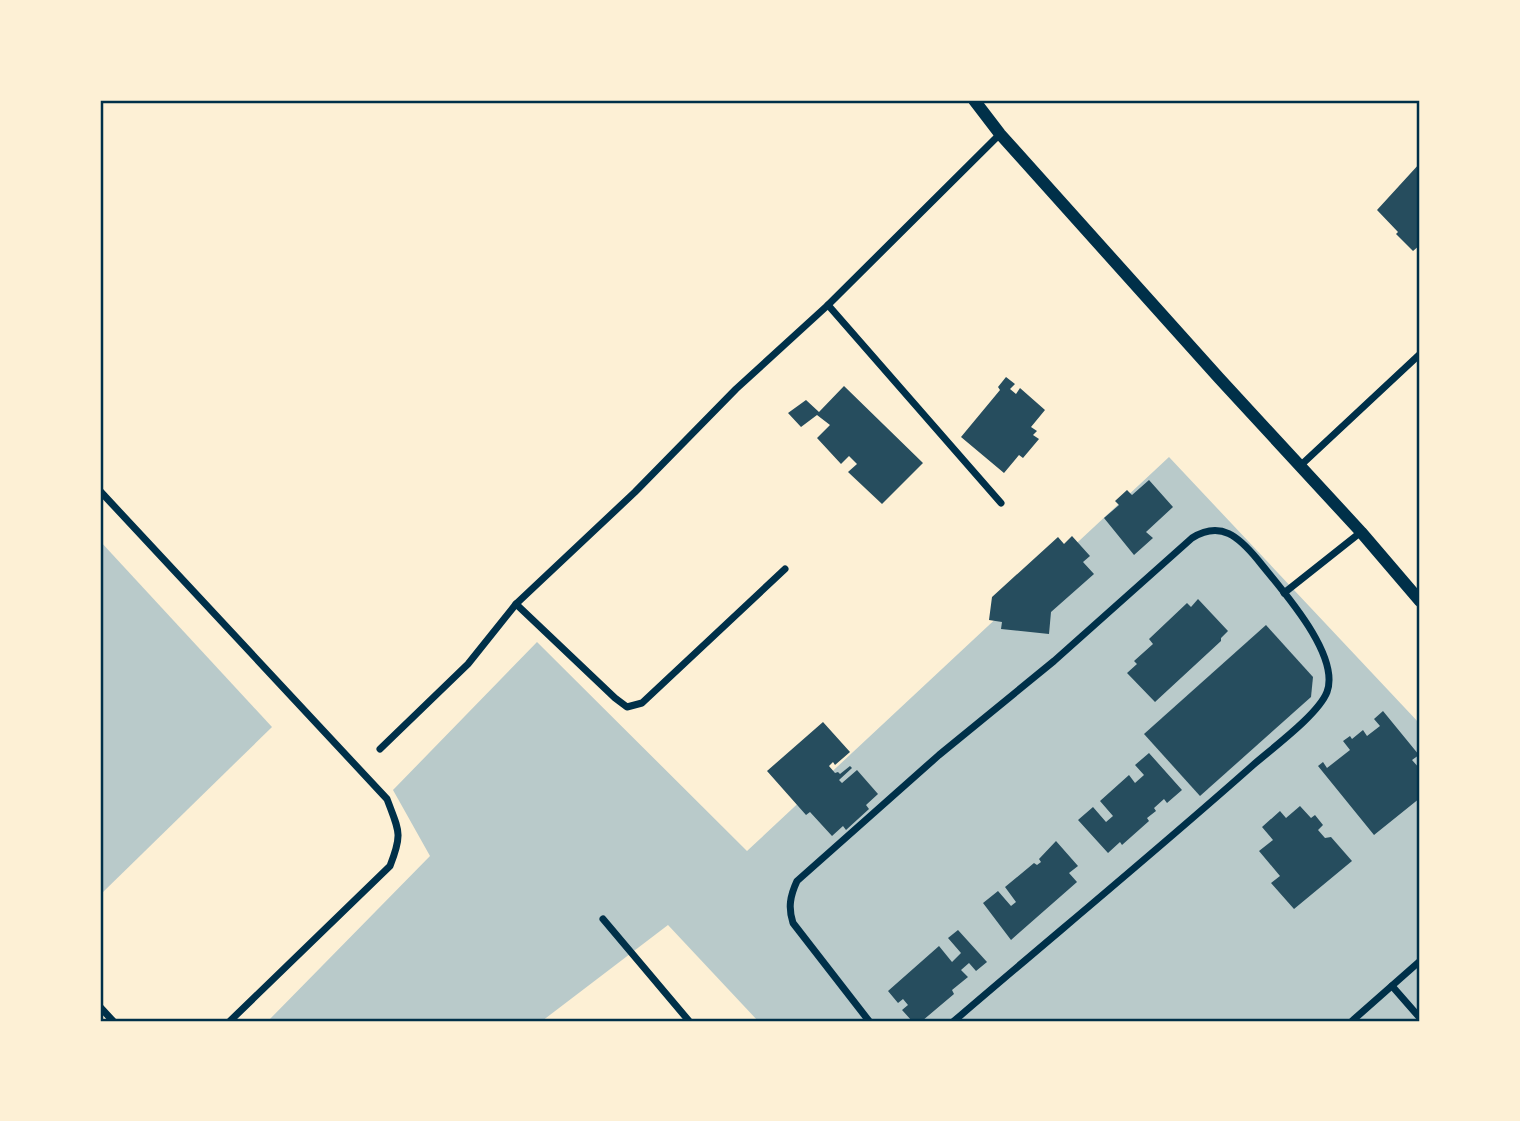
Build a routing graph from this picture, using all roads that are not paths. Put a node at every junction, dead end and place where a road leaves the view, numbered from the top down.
1 (974, 100) edge
2 (1000, 134) junction
3 (828, 304) junction
4 (1420, 354) edge
5 (1300, 466) junction
6 (100, 491) edge
7 (1001, 503) dead end
8 (1361, 532) junction
9 (785, 569) dead end
10 (1284, 593) junction
11 (1420, 601) edge
12 (516, 604) junction
13 (380, 749) dead end
14 (603, 919) dead end
15 (1420, 961) edge
16 (1392, 986) junction
17 (100, 1007) edge
18 (1420, 1018) edge
19 (113, 1021) edge
20 (230, 1021) edge
21 (689, 1021) edge
22 (869, 1021) edge
23 (954, 1021) edge
24 (1352, 1021) edge

1 - 2 street
2 - 3 street
2 - 5 street
3 - 7 street
3 - 12 street
4 - 5 street
5 - 8 street
6 - 20 street
8 - 10 street
8 - 11 street
9 - 12 street
10 - 22 street
10 - 23 street
12 - 13 street
14 - 21 street
15 - 16 street
16 - 18 street
16 - 24 street
17 - 19 street

